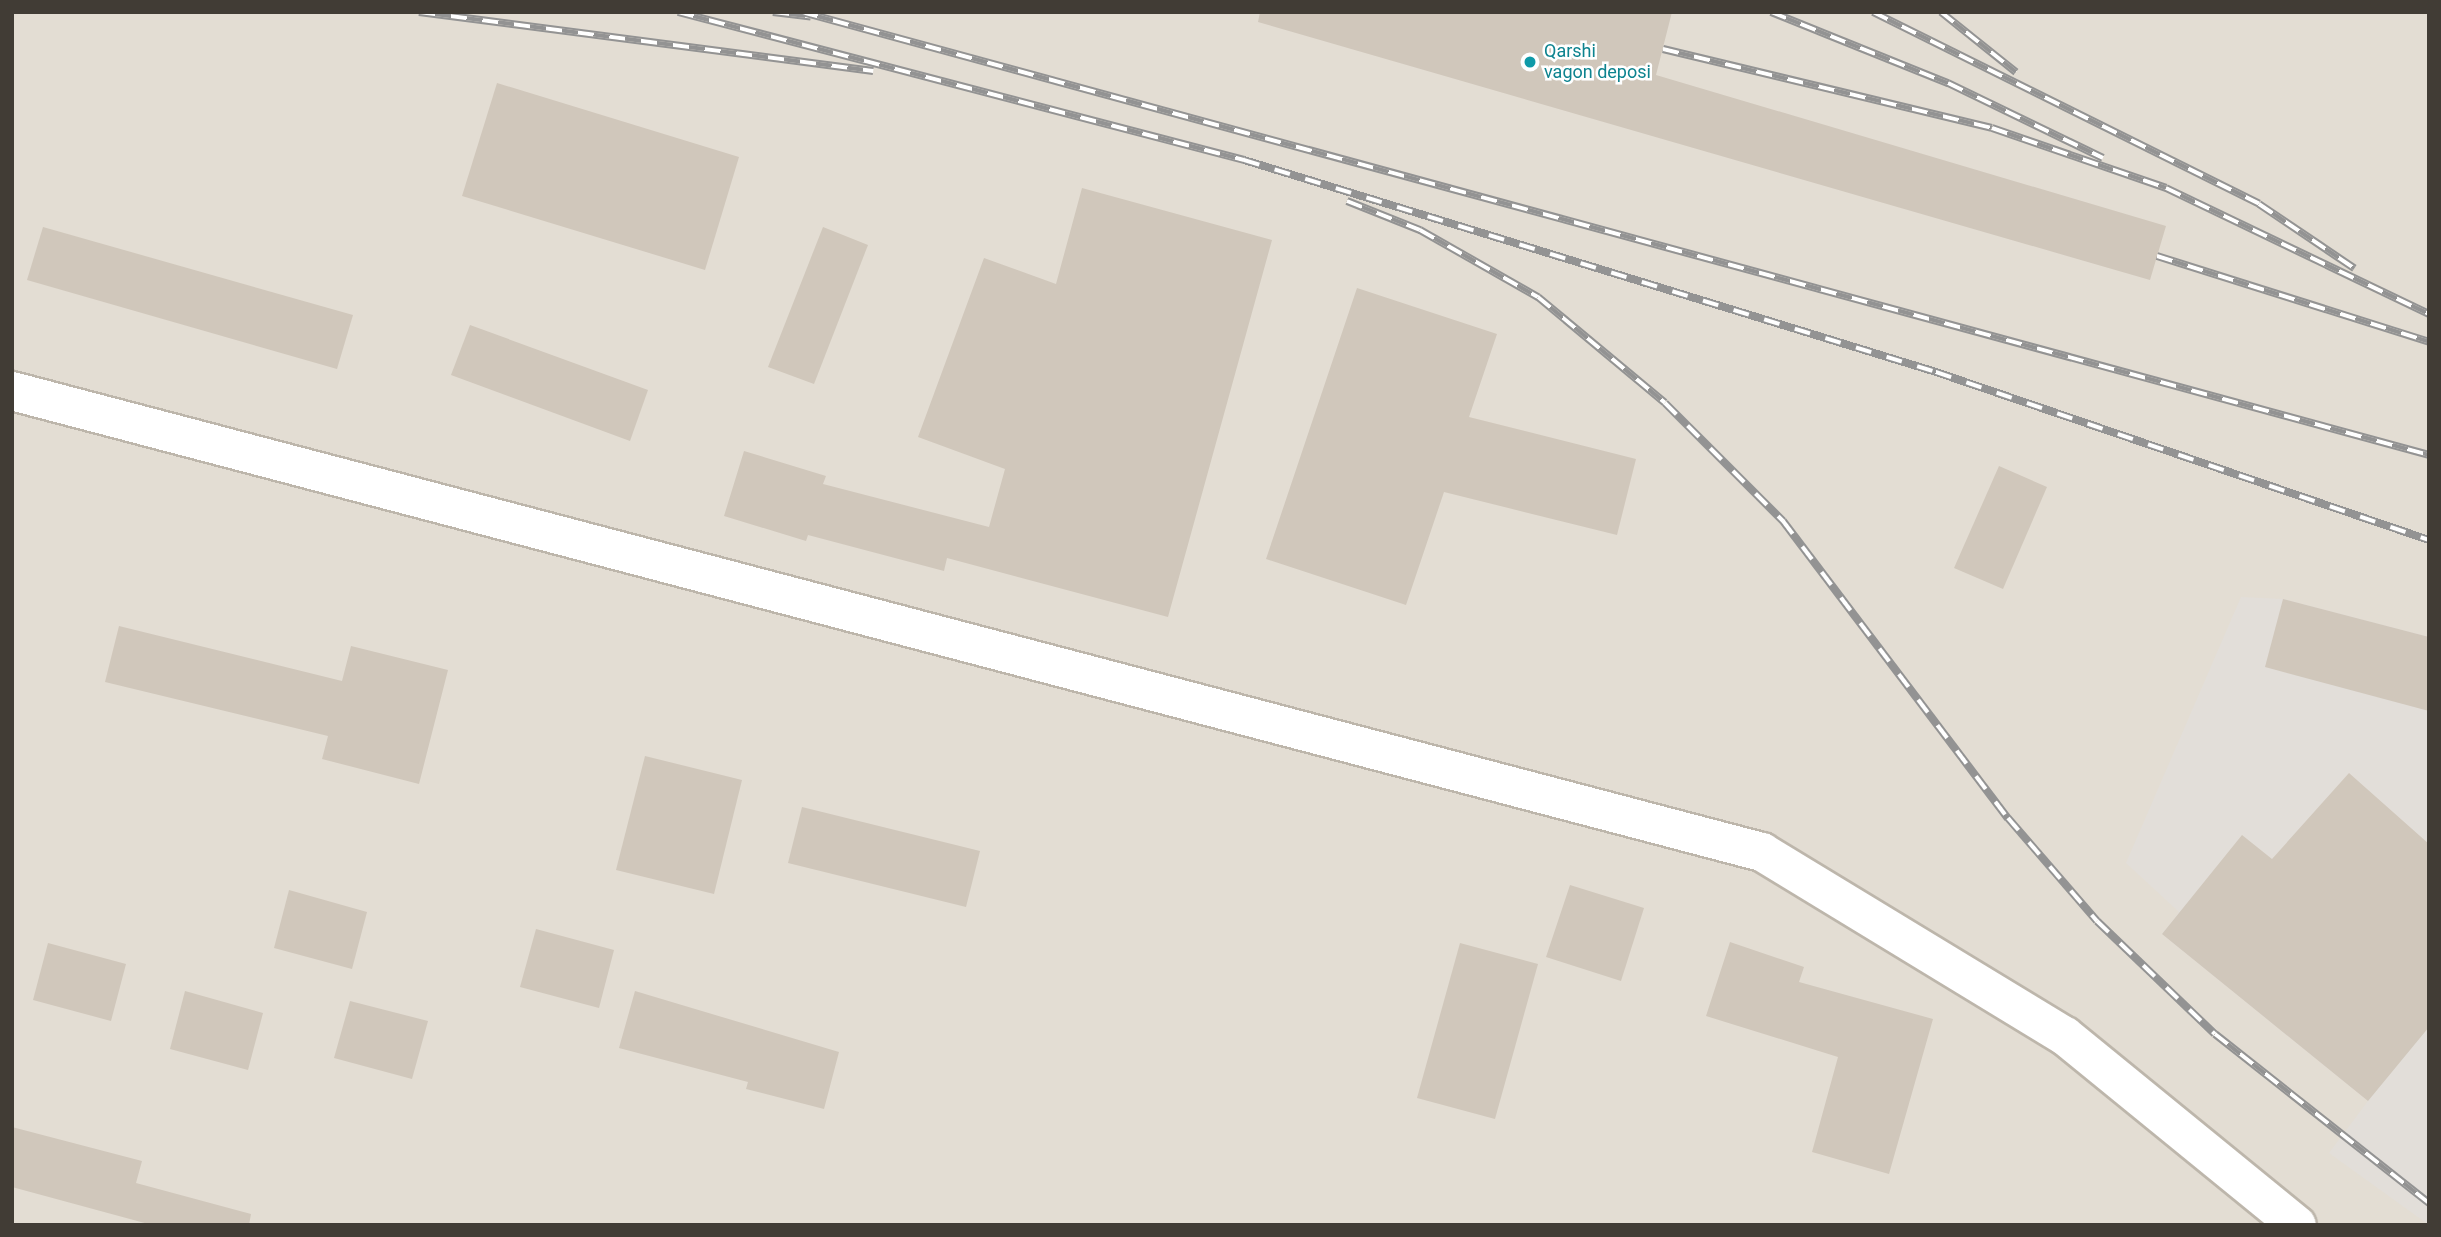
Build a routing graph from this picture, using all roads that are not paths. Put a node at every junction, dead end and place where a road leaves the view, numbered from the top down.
1 (12, 391) edge
2 (2297, 1225) edge

1 - 2 street

